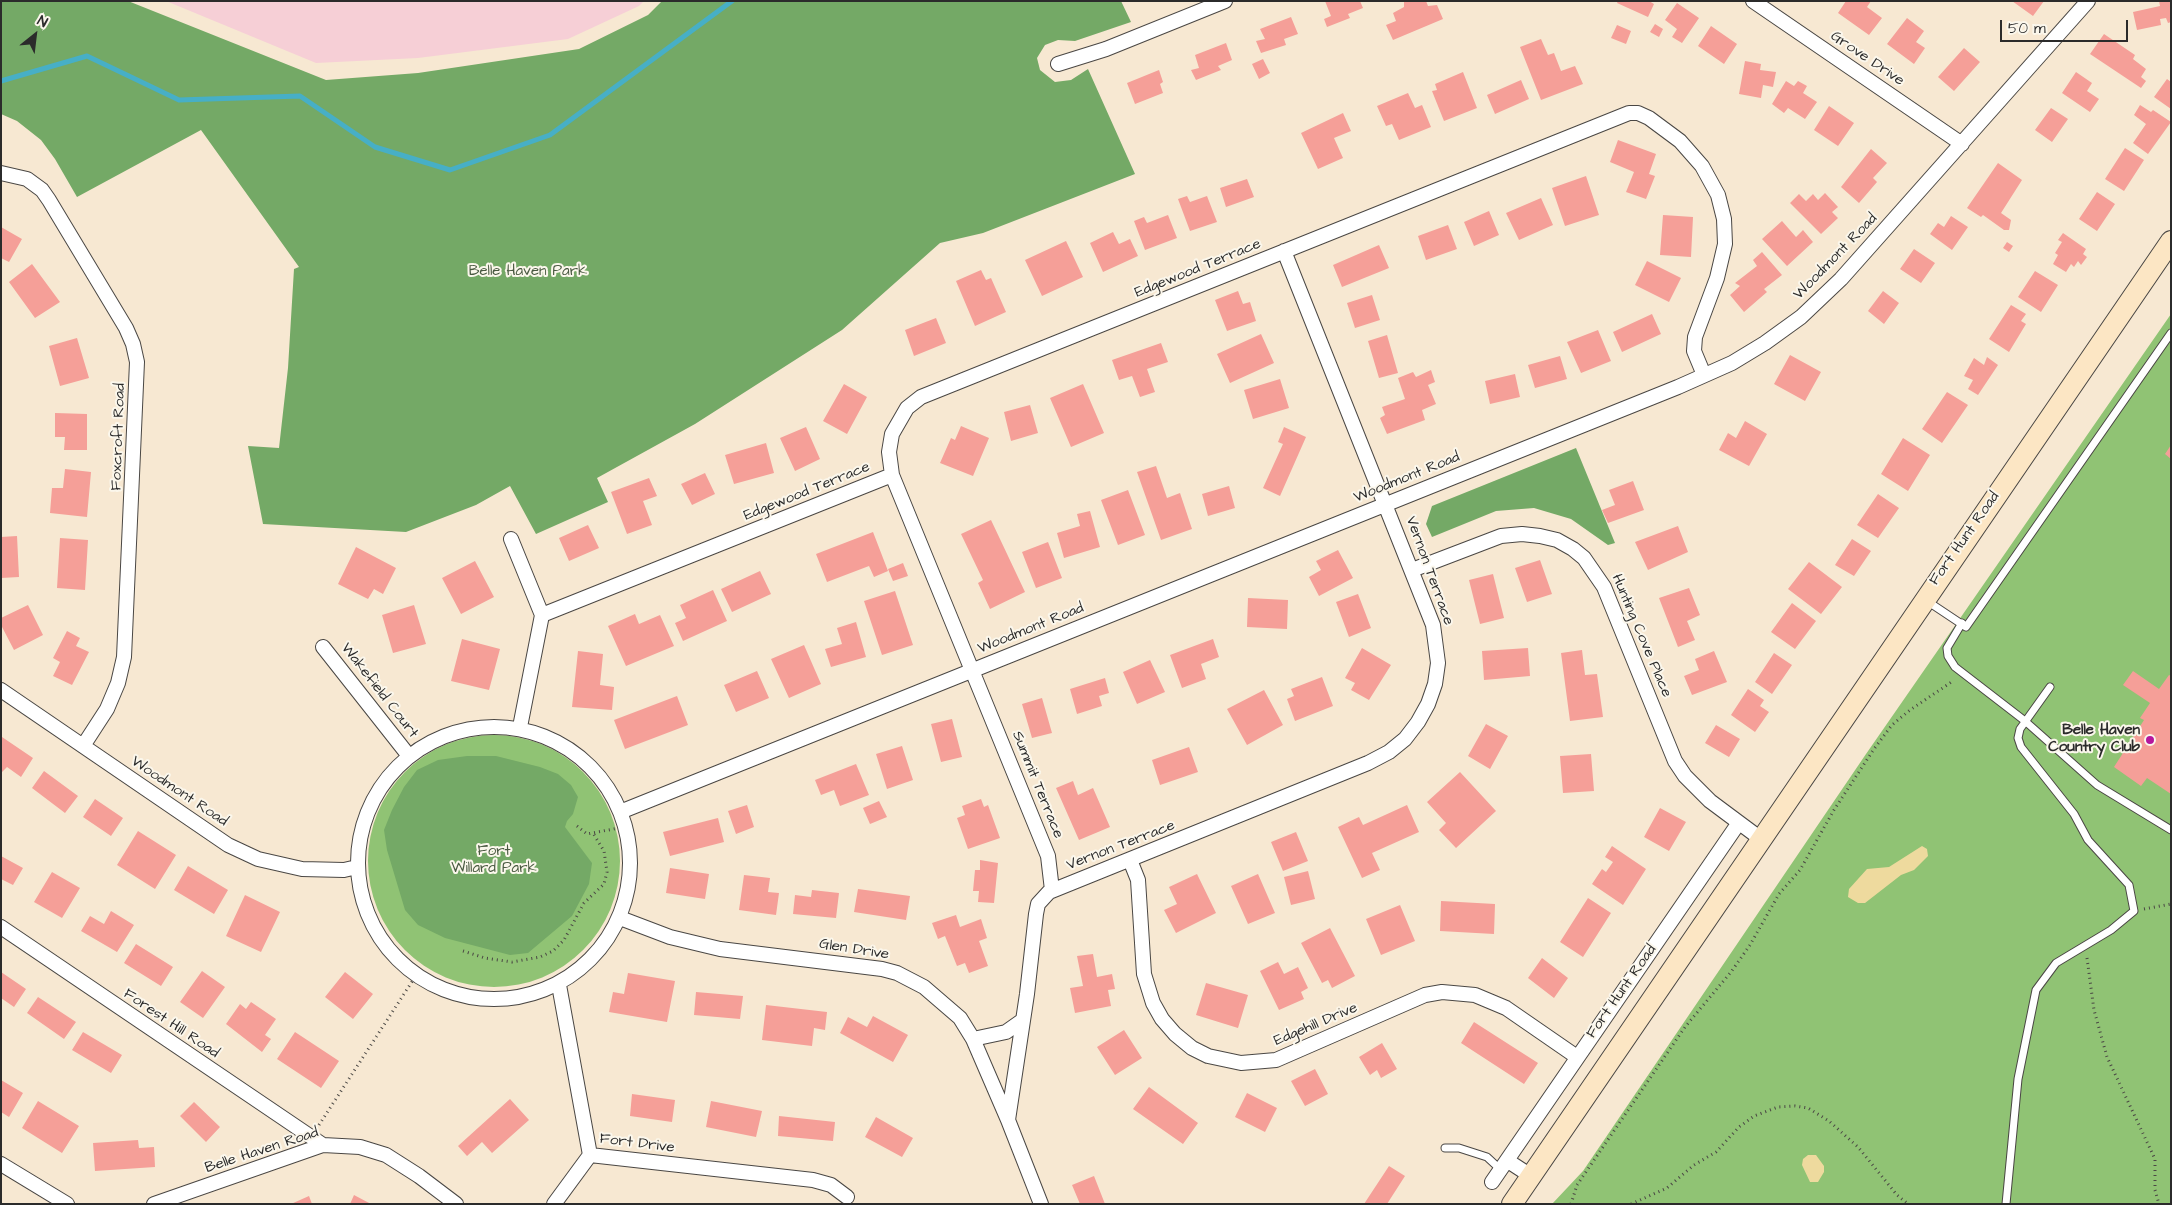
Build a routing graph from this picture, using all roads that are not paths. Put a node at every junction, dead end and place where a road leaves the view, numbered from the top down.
1 (1225, 1) edge
2 (1753, 1) edge
3 (2088, 1) edge
4 (1058, 64) dead end
5 (1962, 144) junction
6 (1, 173) edge
7 (2171, 241) edge
8 (1284, 251) junction
9 (2171, 333) edge
10 (1704, 375) junction
11 (892, 475) junction
12 (1386, 504) junction
13 (511, 539) dead end
14 (1412, 570) junction
15 (1925, 599) junction
16 (542, 615) junction
17 (1964, 625) junction
18 (323, 647) dead end
19 (974, 670) junction
20 (2050, 687) dead end
21 (1, 690) edge
22 (2025, 721) junction
23 (520, 727) junction
24 (82, 746) junction
25 (409, 756) junction
26 (620, 812) junction
27 (1738, 824) junction
28 (2171, 830) edge
29 (1761, 838) junction
30 (1130, 860) junction
31 (357, 867) junction
32 (1052, 890) junction
33 (620, 918) junction
34 (1, 927) edge
35 (558, 985) junction
36 (1023, 1020) junction
37 (973, 1039) junction
38 (1577, 1057) junction
39 (1008, 1120) junction
40 (323, 1145) junction
41 (1445, 1148) dead end
42 (590, 1155) junction
43 (1, 1164) edge
44 (1504, 1165) junction
45 (1531, 1176) junction
46 (1492, 1182) dead end
47 (847, 1197) dead end
48 (66, 1204) edge
49 (154, 1204) edge
50 (456, 1204) edge
51 (554, 1204) edge
52 (1041, 1204) edge
53 (1512, 1204) edge
54 (2006, 1204) edge

1 - 4 street
2 - 5 street, Grove Drive
3 - 5 street, Woodmont Road
5 - 10 street, Woodmont Road
6 - 24 street, Foxcroft Road
7 - 15 main road, Fort Hunt Road
8 - 10 street, Edgewood Terrace
8 - 11 street, Edgewood Terrace
8 - 12 street, Vernon Terrace
9 - 17 lane
10 - 12 street, Woodmont Road
11 - 16 street, Edgewood Terrace
11 - 19 street, Summit Terrace
12 - 14 street, Vernon Terrace
12 - 19 street, Woodmont Road
13 - 16 street
14 - 27 street, Hunting Cove Place
14 - 30 street, Vernon Terrace
15 - 17 lane
15 - 29 main road, Fort Hunt Road
16 - 23 street
17 - 22 lane
18 - 25 street, Wakefield Court
19 - 26 street, Woodmont Road
19 - 32 street, Summit Terrace
20 - 22 lane
21 - 24 street, Woodmont Road
22 - 28 lane
22 - 54 lane
23 - 25 street
23 - 26 street
24 - 31 street, Woodmont Road
25 - 31 street
26 - 33 street
27 - 29 street
27 - 38 street, Fort Hunt Road
29 - 45 main road, Fort Hunt Road
30 - 32 street, Vernon Terrace
30 - 38 street, Edgehill Drive
31 - 35 street
32 - 36 street
33 - 35 street
33 - 37 street, Glen Drive
34 - 40 street, Forest Hill Road
35 - 42 street, Fort Drive
36 - 37 street
36 - 39 street
37 - 39 street, Glen Drive
38 - 44 street, Fort Hunt Road
39 - 52 street, Glen Drive
40 - 49 street, Belle Haven Road
40 - 50 street, Belle Haven Road
41 - 44 lane
42 - 47 street, Fort Drive
42 - 51 street
43 - 48 street
44 - 45 street
44 - 46 street, Fort Hunt Road
45 - 53 main road, Fort Hunt Road

